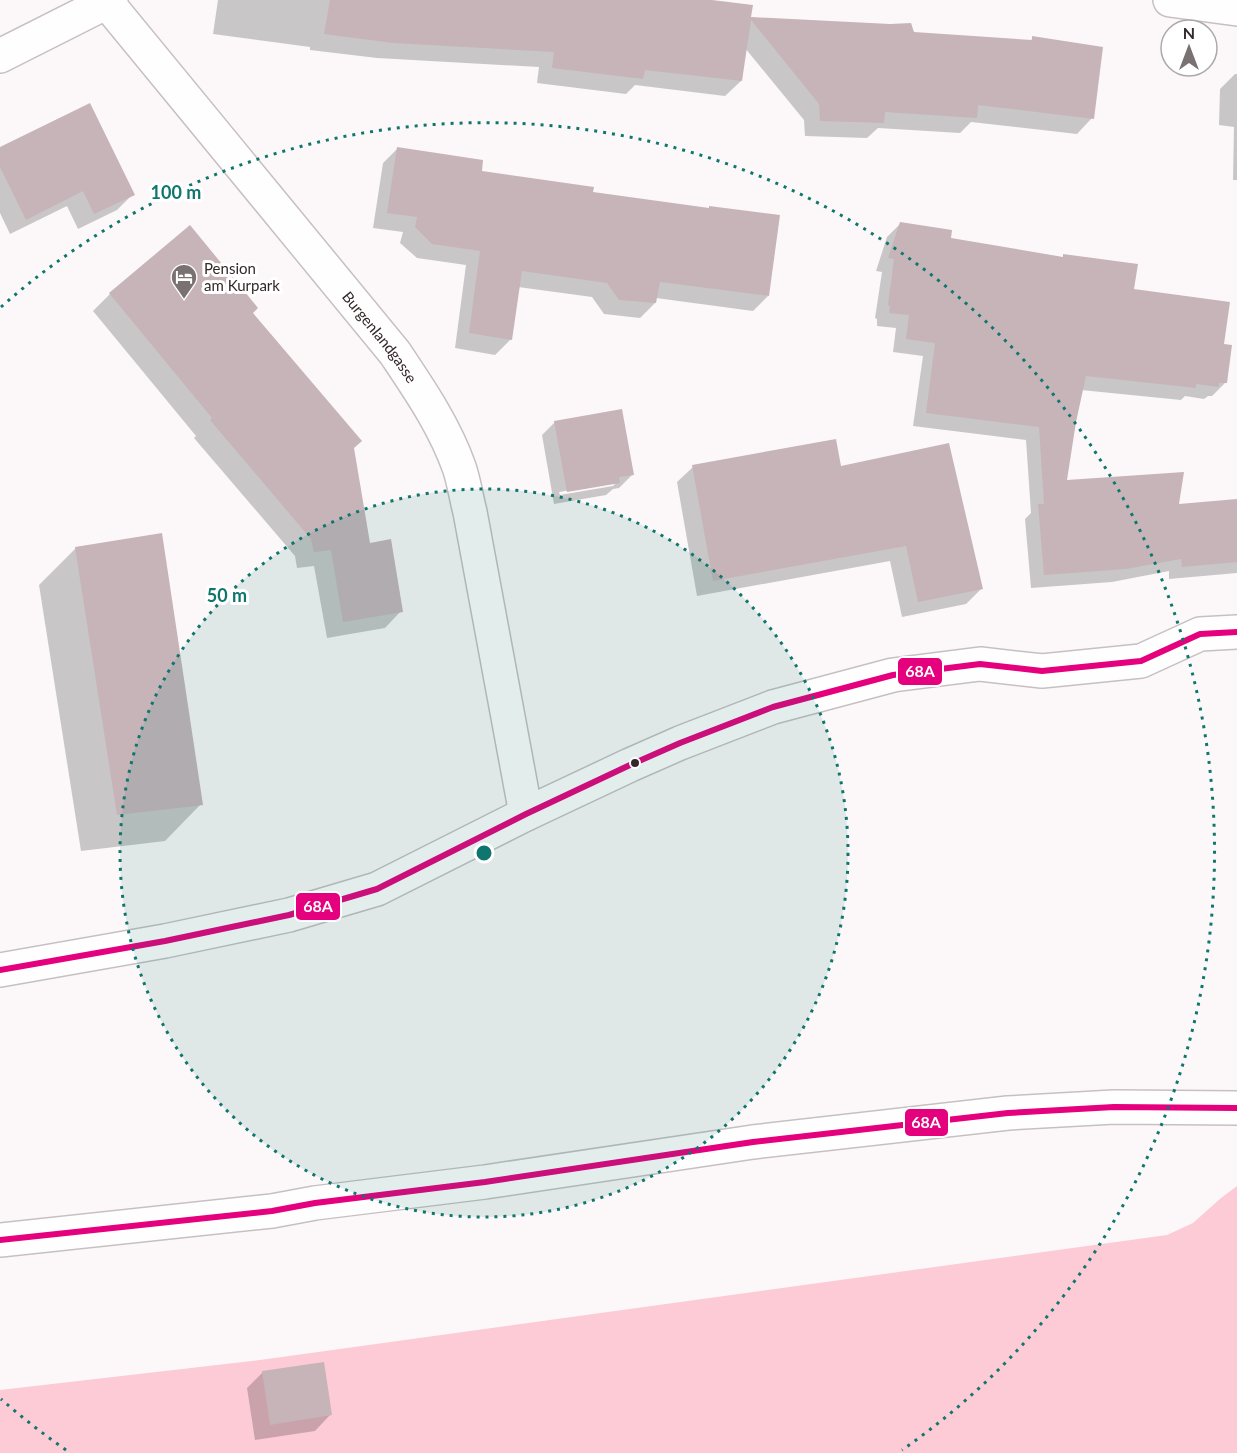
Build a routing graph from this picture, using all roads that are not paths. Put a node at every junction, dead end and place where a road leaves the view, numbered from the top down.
1 (1170, 0) edge
2 (108, 1) edge
3 (1237, 9) edge
4 (0, 56) edge
5 (1237, 632) edge
6 (526, 814) junction
7 (0, 970) edge
8 (1237, 1108) edge
9 (0, 1240) edge

1 - 3 street
2 - 4 street
2 - 6 street, Burgenlandgasse
5 - 6 street
6 - 7 street
8 - 9 street

